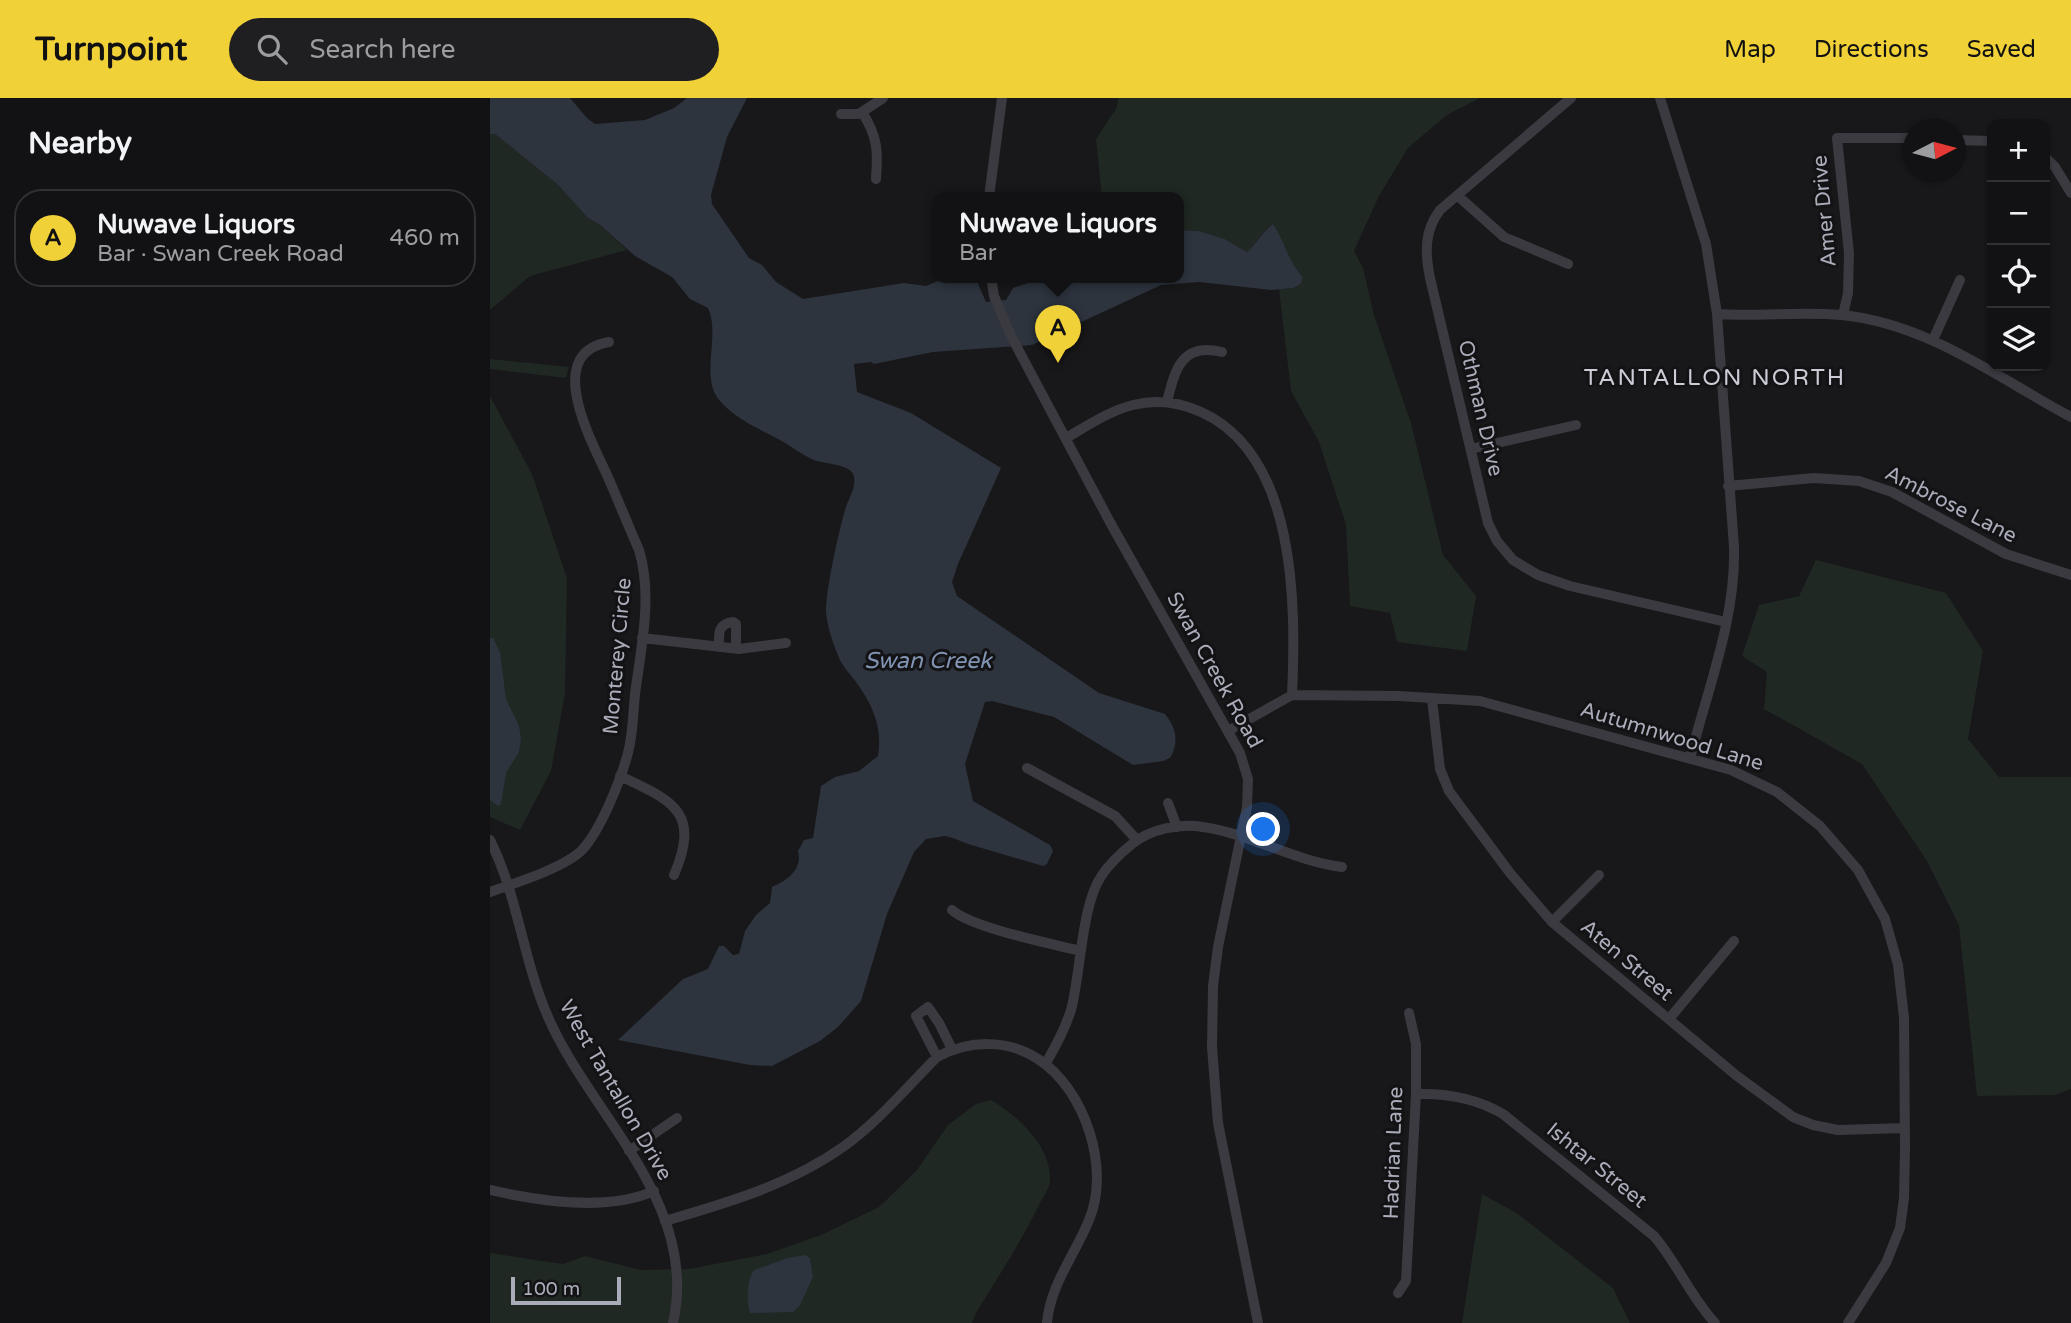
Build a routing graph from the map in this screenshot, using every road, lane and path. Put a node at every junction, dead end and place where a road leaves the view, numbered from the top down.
1 (883, 98) edge
2 (1002, 98) edge
3 (1571, 98) edge
4 (1660, 98) edge
5 (862, 112) junction
6 (841, 114) dead end
7 (1903, 138) edge
8 (1966, 140) edge
9 (1987, 141) edge
10 (2050, 162) edge
11 (876, 179) dead end
12 (990, 192) edge
13 (2071, 193) edge
14 (1458, 196) junction
15 (1569, 264) dead end
16 (1960, 280) dead end
17 (992, 283) edge
18 (1717, 314) junction
19 (1843, 315) junction
20 (1933, 340) junction
21 (609, 342) dead end
22 (1222, 352) dead end
23 (1167, 402) junction
24 (2071, 417) edge
25 (1576, 425) dead end
26 (1066, 438) junction
27 (1471, 449) junction
28 (1728, 486) junction
29 (2071, 575) edge
30 (1726, 622) junction
31 (642, 638) junction
32 (786, 643) dead end
33 (719, 647) junction
34 (736, 649) junction
35 (1292, 695) junction
36 (1433, 699) junction
37 (1228, 731) junction
38 (1690, 759) junction
39 (1027, 768) dead end
40 (620, 776) junction
41 (1168, 803) dead end
42 (1177, 827) junction
43 (1241, 837) junction
44 (490, 840) edge
45 (1137, 840) junction
46 (1342, 867) dead end
47 (674, 875) dead end
48 (1599, 875) dead end
49 (507, 886) junction
50 (490, 892) edge
51 (952, 910) dead end
52 (1552, 922) junction
53 (1734, 940) dead end
54 (1081, 951) junction
55 (1409, 1013) dead end
56 (1669, 1020) junction
57 (952, 1049) junction
58 (937, 1058) junction
59 (1046, 1063) junction
60 (1416, 1094) junction
61 (677, 1118) dead end
62 (1905, 1128) junction
63 (629, 1151) junction
64 (490, 1190) edge
65 (654, 1191) junction
66 (664, 1221) junction
67 (1398, 1293) dead end
68 (673, 1323) edge
69 (1047, 1323) edge
70 (1258, 1323) edge
71 (1715, 1323) edge
72 (1848, 1323) edge

1 - 5 street
2 - 12 street
3 - 14 street, Othman Drive
4 - 18 street
5 - 6 street
5 - 11 street
7 - 19 street, Amer Drive
8 - 9 street
10 - 13 street
14 - 15 street
14 - 27 street, Othman Drive
16 - 20 street
17 - 26 street, Swan Creek Road
18 - 19 street
18 - 28 street
19 - 20 street
20 - 24 street
21 - 31 street, Monterey Circle
22 - 23 street
23 - 26 street
23 - 35 street
25 - 27 street
26 - 37 street, Swan Creek Road
27 - 30 street, Othman Drive
28 - 29 street, Ambrose Lane
28 - 30 street
30 - 38 street
31 - 33 street
31 - 40 street, Monterey Circle
32 - 34 street
33 - 34 street
33 - 34 street
35 - 36 street, Autumnwood Lane
35 - 37 street, Autumnwood Lane
36 - 38 street, Autumnwood Lane
36 - 52 street, Aten Street
37 - 43 street, Swan Creek Road
38 - 62 street, Autumnwood Lane
39 - 45 street
40 - 47 street
40 - 49 street, Monterey Circle
41 - 42 street
42 - 43 street
42 - 45 street
43 - 46 street
43 - 70 street, Swan Creek Road
44 - 49 street, West Tantallon Drive
45 - 54 street
48 - 52 street
49 - 50 street, Monterey Circle
49 - 63 street, West Tantallon Drive
51 - 54 street
52 - 56 street, Aten Street
53 - 56 street
54 - 59 street
55 - 60 street, Hadrian Lane
56 - 62 street, Aten Street
57 - 58 street
57 - 58 street
57 - 59 street
58 - 66 street
59 - 69 street
60 - 67 street, Hadrian Lane
60 - 71 street, Ishtar Street
61 - 63 street
62 - 72 street, Autumnwood Lane
63 - 65 street, West Tantallon Drive
64 - 65 street
65 - 66 street, West Tantallon Drive
66 - 68 street, West Tantallon Drive

